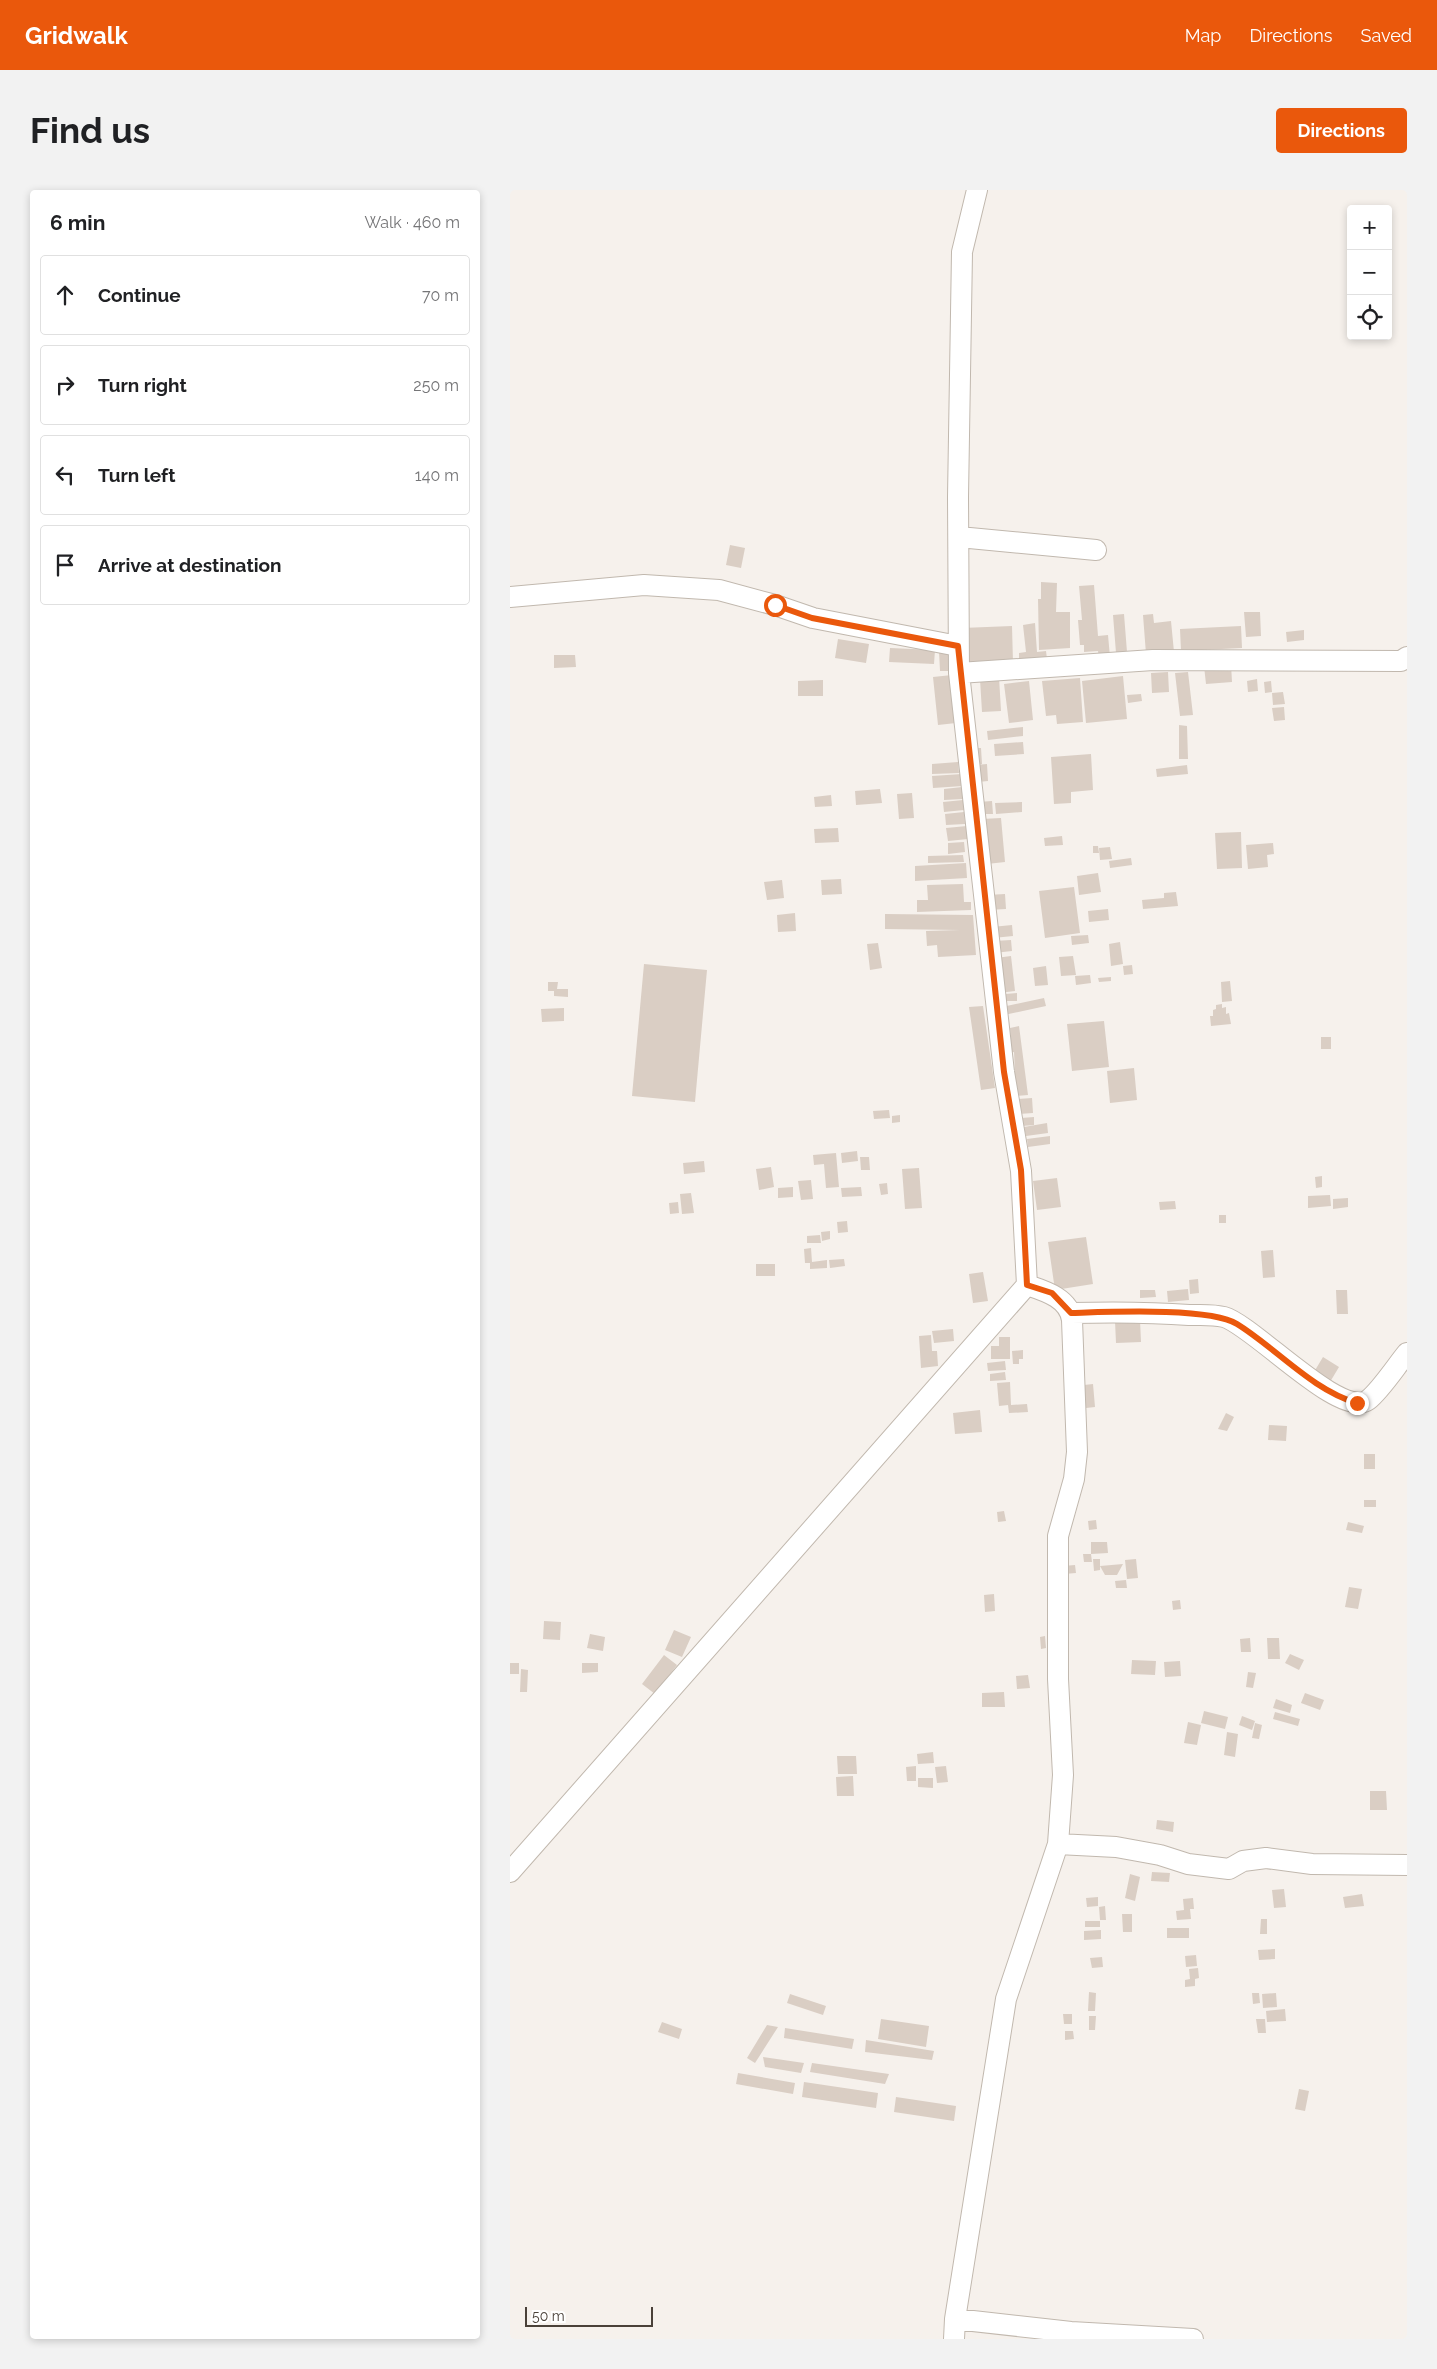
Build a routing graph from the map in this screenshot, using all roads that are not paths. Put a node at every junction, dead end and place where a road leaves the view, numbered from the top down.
1 (977, 190) edge
2 (959, 537) junction
3 (1096, 550) dead end
4 (510, 597) edge
5 (958, 646) junction
6 (1407, 657) edge
7 (959, 673) junction
8 (1027, 1285) junction
9 (1071, 1313) junction
10 (1407, 1353) edge
11 (1058, 1844) junction
12 (1407, 1864) edge
13 (510, 1872) edge
14 (955, 2318) junction
15 (954, 2339) edge
16 (1193, 2339) edge

1 - 2 street
2 - 3 street
2 - 5 street
4 - 5 street
5 - 7 street
6 - 7 street
7 - 8 street
8 - 9 street
8 - 13 street
9 - 10 street
9 - 11 street
11 - 12 street
11 - 14 street
14 - 15 street
14 - 16 street

